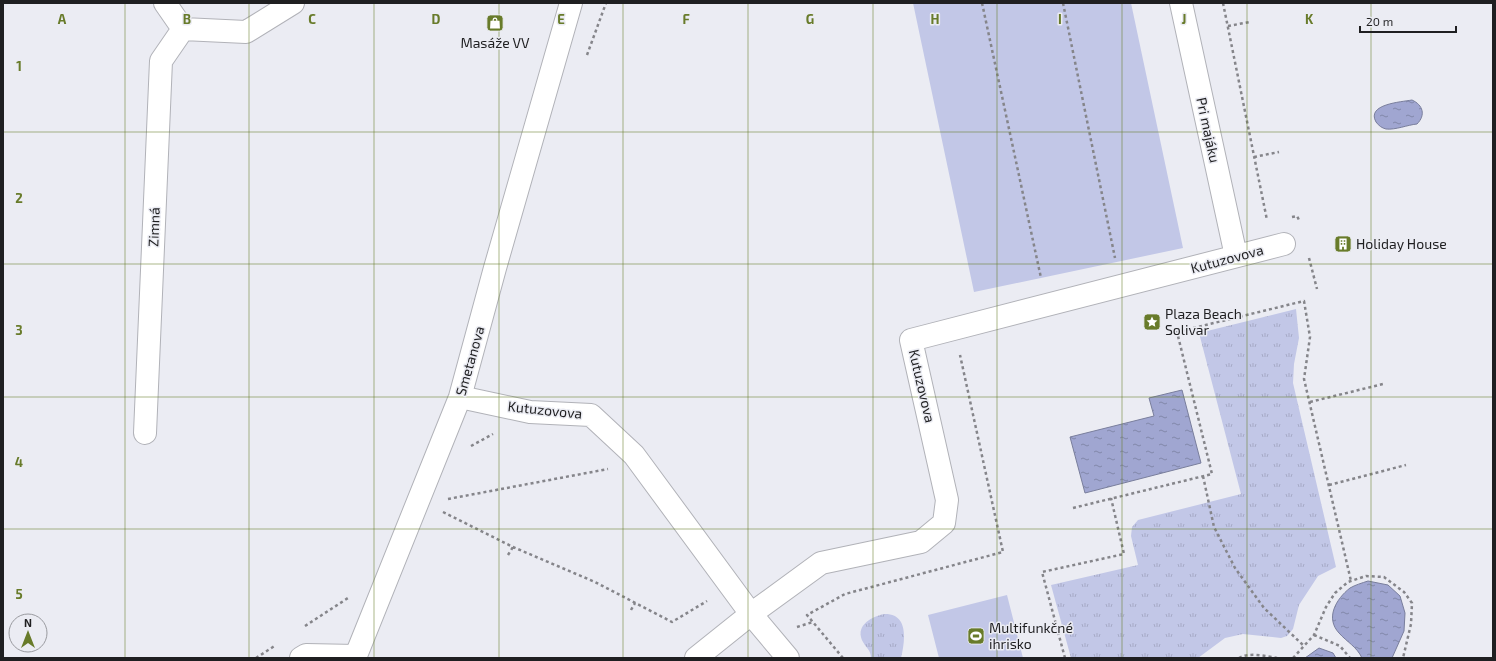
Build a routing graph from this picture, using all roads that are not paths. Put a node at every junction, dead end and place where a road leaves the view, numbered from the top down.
1 (165, 3) edge
2 (293, 3) edge
3 (571, 3) edge
4 (1182, 3) edge
5 (183, 29) junction
6 (1284, 244) dead end
7 (1236, 256) junction
8 (460, 397) junction
9 (145, 433) dead end
10 (751, 614) junction
11 (355, 657) edge
12 (301, 658) edge
13 (696, 658) edge
14 (788, 658) edge

1 - 5 street
2 - 5 street
3 - 8 street, Smetanova
4 - 7 street, Pri majáku
5 - 9 street, Zimná
6 - 7 street, Kutuzovova
7 - 10 street, Kutuzovova
8 - 10 street, Kutuzovova
8 - 11 street, Smetanova
10 - 13 street, Kutuzovova
10 - 14 street, Kutuzovova
11 - 12 street, Smetanova

